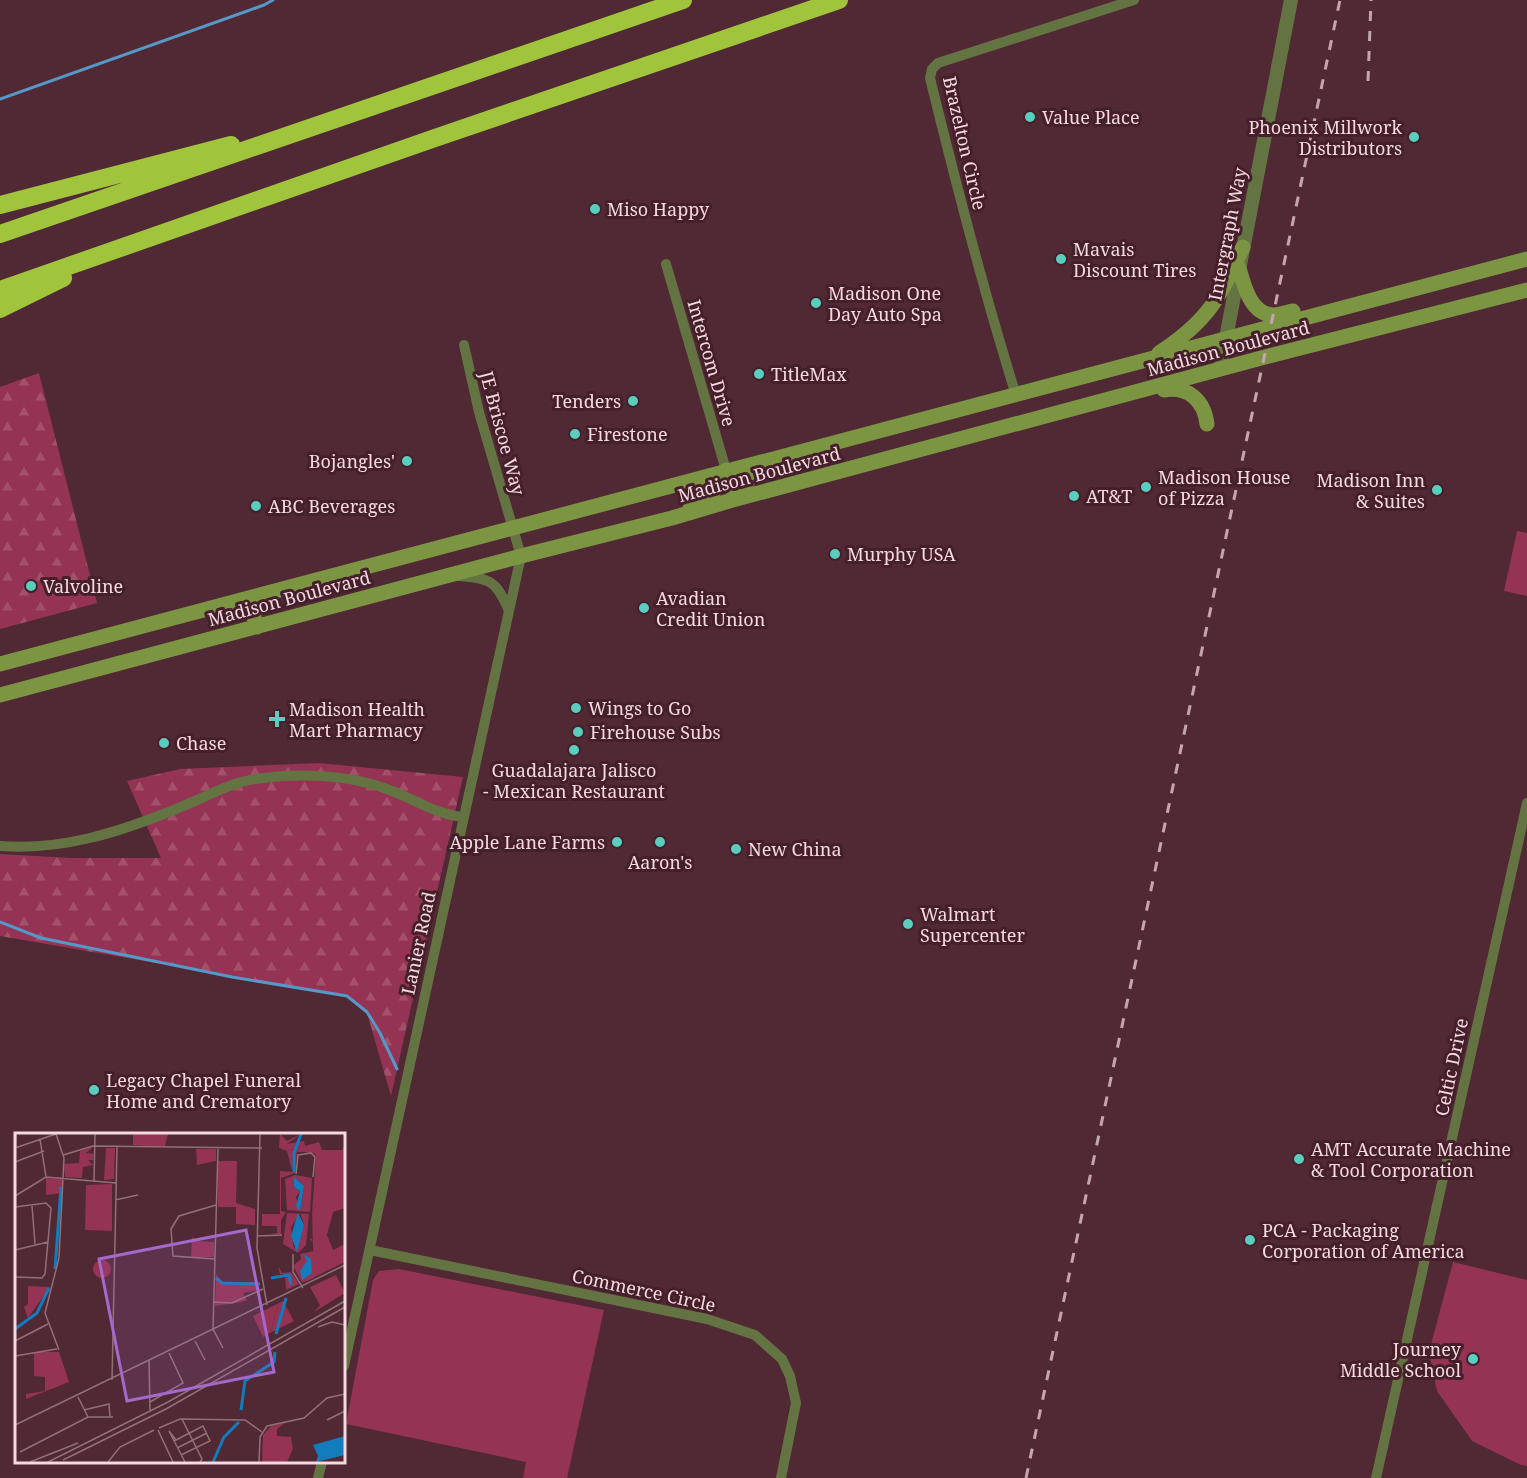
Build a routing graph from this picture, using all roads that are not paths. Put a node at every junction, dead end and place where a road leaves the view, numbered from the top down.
1 (683, 0) edge
2 (839, 0) edge
3 (1134, 0) edge
4 (1291, 0) edge
5 (312, 127) junction
6 (0, 205) edge
7 (0, 234) edge
8 (131, 245) junction
9 (1243, 248) junction
10 (1527, 260) edge
11 (666, 264) dead end
12 (1239, 268) junction
13 (0, 290) edge
14 (1527, 290) edge
15 (1371, 301) junction
16 (0, 309) edge
17 (1226, 339) junction
18 (464, 345) dead end
19 (1149, 359) junction
20 (1220, 369) junction
21 (1016, 395) junction
22 (1073, 410) junction
23 (1207, 424) dead end
24 (801, 452) junction
25 (726, 471) junction
26 (729, 501) junction
27 (672, 518) junction
28 (512, 529) junction
29 (520, 556) junction
30 (447, 576) junction
31 (248, 598) junction
32 (510, 612) junction
33 (257, 627) junction
34 (0, 664) edge
35 (0, 694) edge
36 (1527, 803) edge
37 (463, 817) junction
38 (0, 846) edge
39 (370, 1250) junction
40 (345, 1362) edge
41 (322, 1463) edge
42 (318, 1478) edge
43 (782, 1478) edge
44 (1376, 1478) edge

1 - 5 highway
2 - 8 highway
3 - 21 street, Brazelton Circle
4 - 9 street, Intergraph Way
5 - 6 highway
5 - 7 highway
8 - 13 highway
8 - 16 highway
9 - 12 street, Intergraph Way
9 - 19 main road
10 - 15 main road, Madison Boulevard
11 - 25 street, Intercom Drive
12 - 15 main road
12 - 17 street, Intergraph Way
14 - 20 main road, Madison Boulevard
15 - 17 main road, Madison Boulevard
17 - 19 main road, Madison Boulevard
17 - 20 street, Intergraph Way
18 - 28 street, JE Briscoe Way
19 - 21 main road, Madison Boulevard
20 - 22 main road, Madison Boulevard
21 - 24 main road, Madison Boulevard
22 - 23 main road
22 - 26 main road, Madison Boulevard
24 - 25 main road, Madison Boulevard
24 - 26 main road
25 - 27 main road
25 - 28 main road, Madison Boulevard
26 - 27 main road, Madison Boulevard
27 - 29 main road, Madison Boulevard
28 - 29 street, Lanier Road
28 - 31 main road, Madison Boulevard
29 - 30 main road, Madison Boulevard
29 - 32 street, Lanier Road
30 - 32 street
30 - 33 main road, Madison Boulevard
31 - 33 main road
31 - 34 main road, Madison Boulevard
32 - 37 street, Lanier Road
33 - 35 main road, Madison Boulevard
36 - 44 street, Celtic Drive
37 - 38 street
37 - 39 street, Lanier Road
39 - 40 street, Lanier Road
39 - 43 street, Commerce Circle
41 - 42 street

